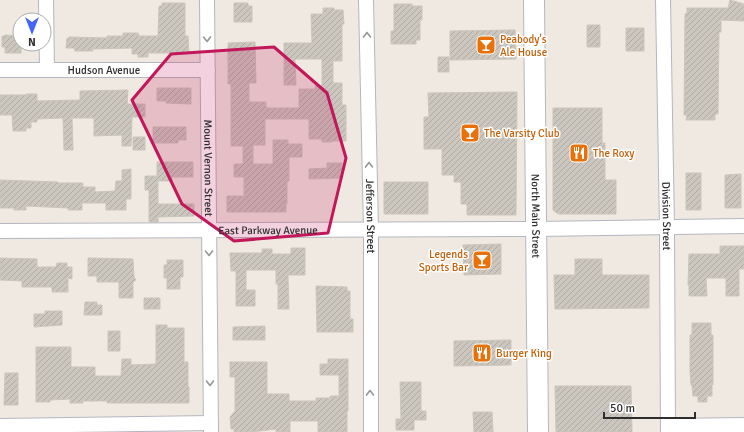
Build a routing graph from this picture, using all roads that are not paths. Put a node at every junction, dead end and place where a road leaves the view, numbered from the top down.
1 (46, 0) edge
2 (207, 0) edge
3 (366, 0) edge
4 (534, 0) edge
5 (663, 0) edge
6 (0, 70) edge
7 (47, 70) junction
8 (208, 70) junction
9 (744, 226) edge
10 (667, 228) junction
11 (536, 229) junction
12 (208, 230) junction
13 (371, 230) junction
14 (0, 231) edge
15 (744, 425) edge
16 (0, 426) edge
17 (211, 427) edge
18 (668, 429) edge
19 (371, 432) edge
20 (538, 432) edge

1 - 7 street
2 -> 8 street, Mount Vernon Street
13 -> 3 street, Jefferson Street
4 - 11 main road, North Main Street
5 - 10 street, Division Street
6 - 7 street, Hudson Avenue
7 - 8 street, Hudson Avenue
8 - 12 street, Mount Vernon Street
9 - 10 street, East Parkway Avenue
10 - 11 street, East Parkway Avenue
10 - 18 street, Division Street
11 - 13 street, East Parkway Avenue
11 - 20 main road, North Main Street
12 - 13 street, East Parkway Avenue
12 - 14 street, East Parkway Avenue
12 -> 17 street, Mount Vernon Street
19 -> 13 street, Jefferson Street
15 - 18 street
16 - 17 street

